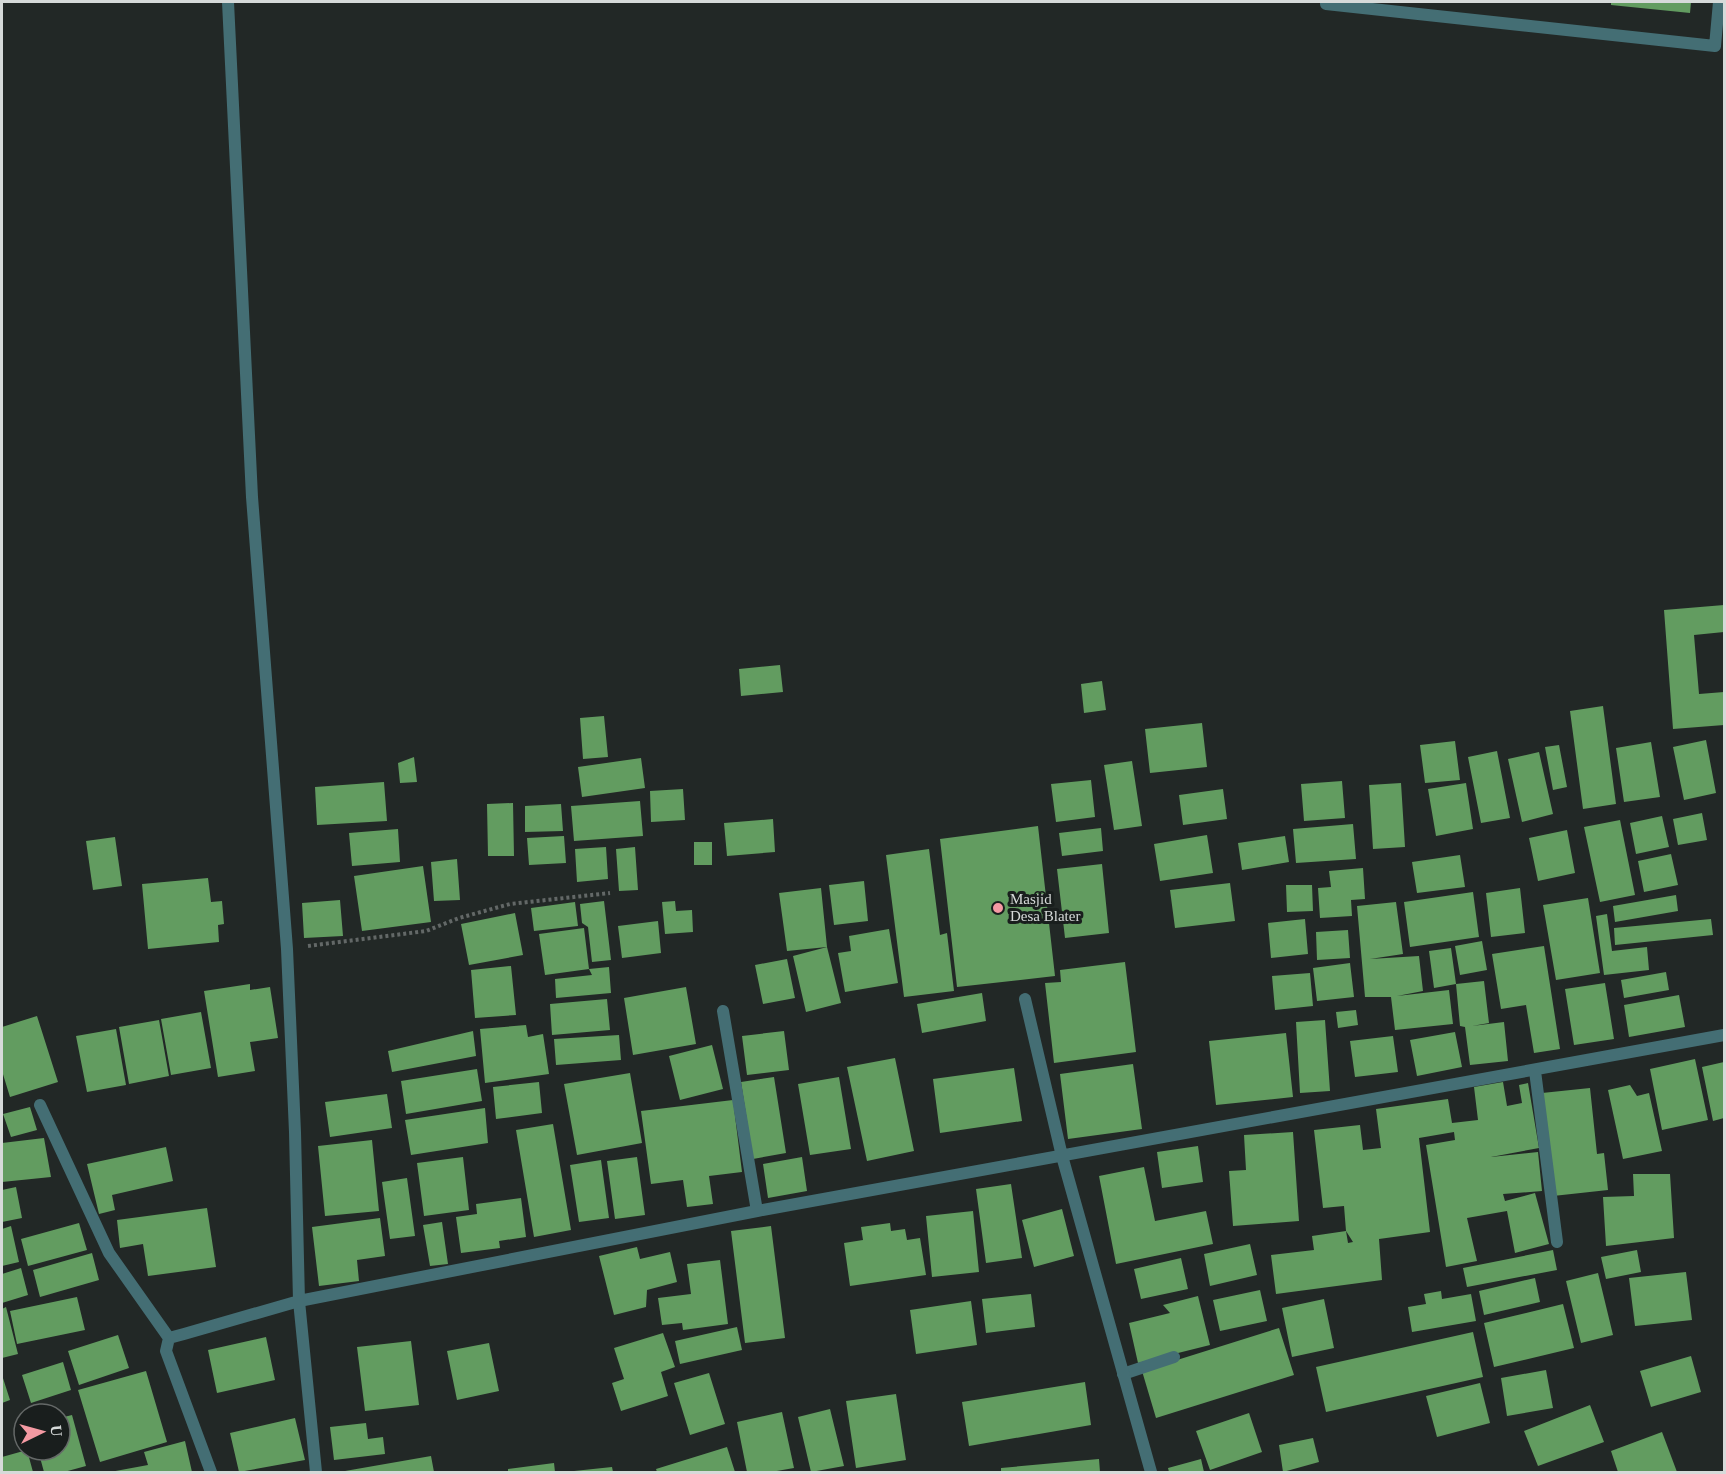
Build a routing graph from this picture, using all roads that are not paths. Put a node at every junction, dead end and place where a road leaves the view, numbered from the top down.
1 (228, 2) edge
2 (1326, 2) edge
3 (1719, 2) edge
4 (1025, 999) dead end
5 (723, 1011) dead end
6 (1725, 1035) edge
7 (1535, 1071) junction
8 (40, 1105) dead end
9 (1062, 1156) junction
10 (757, 1211) junction
11 (1557, 1242) dead end
12 (299, 1301) junction
13 (168, 1338) junction
14 (1174, 1357) dead end
15 (1124, 1374) junction
16 (210, 1473) edge
17 (316, 1473) edge
18 (1151, 1473) edge

1 - 12 street
2 - 3 street
4 - 9 street
5 - 10 street
6 - 7 street
7 - 9 street
7 - 11 street
8 - 13 street
9 - 10 street
9 - 15 street
10 - 12 street
12 - 13 street
12 - 17 street
13 - 16 street
14 - 15 street
15 - 18 street

